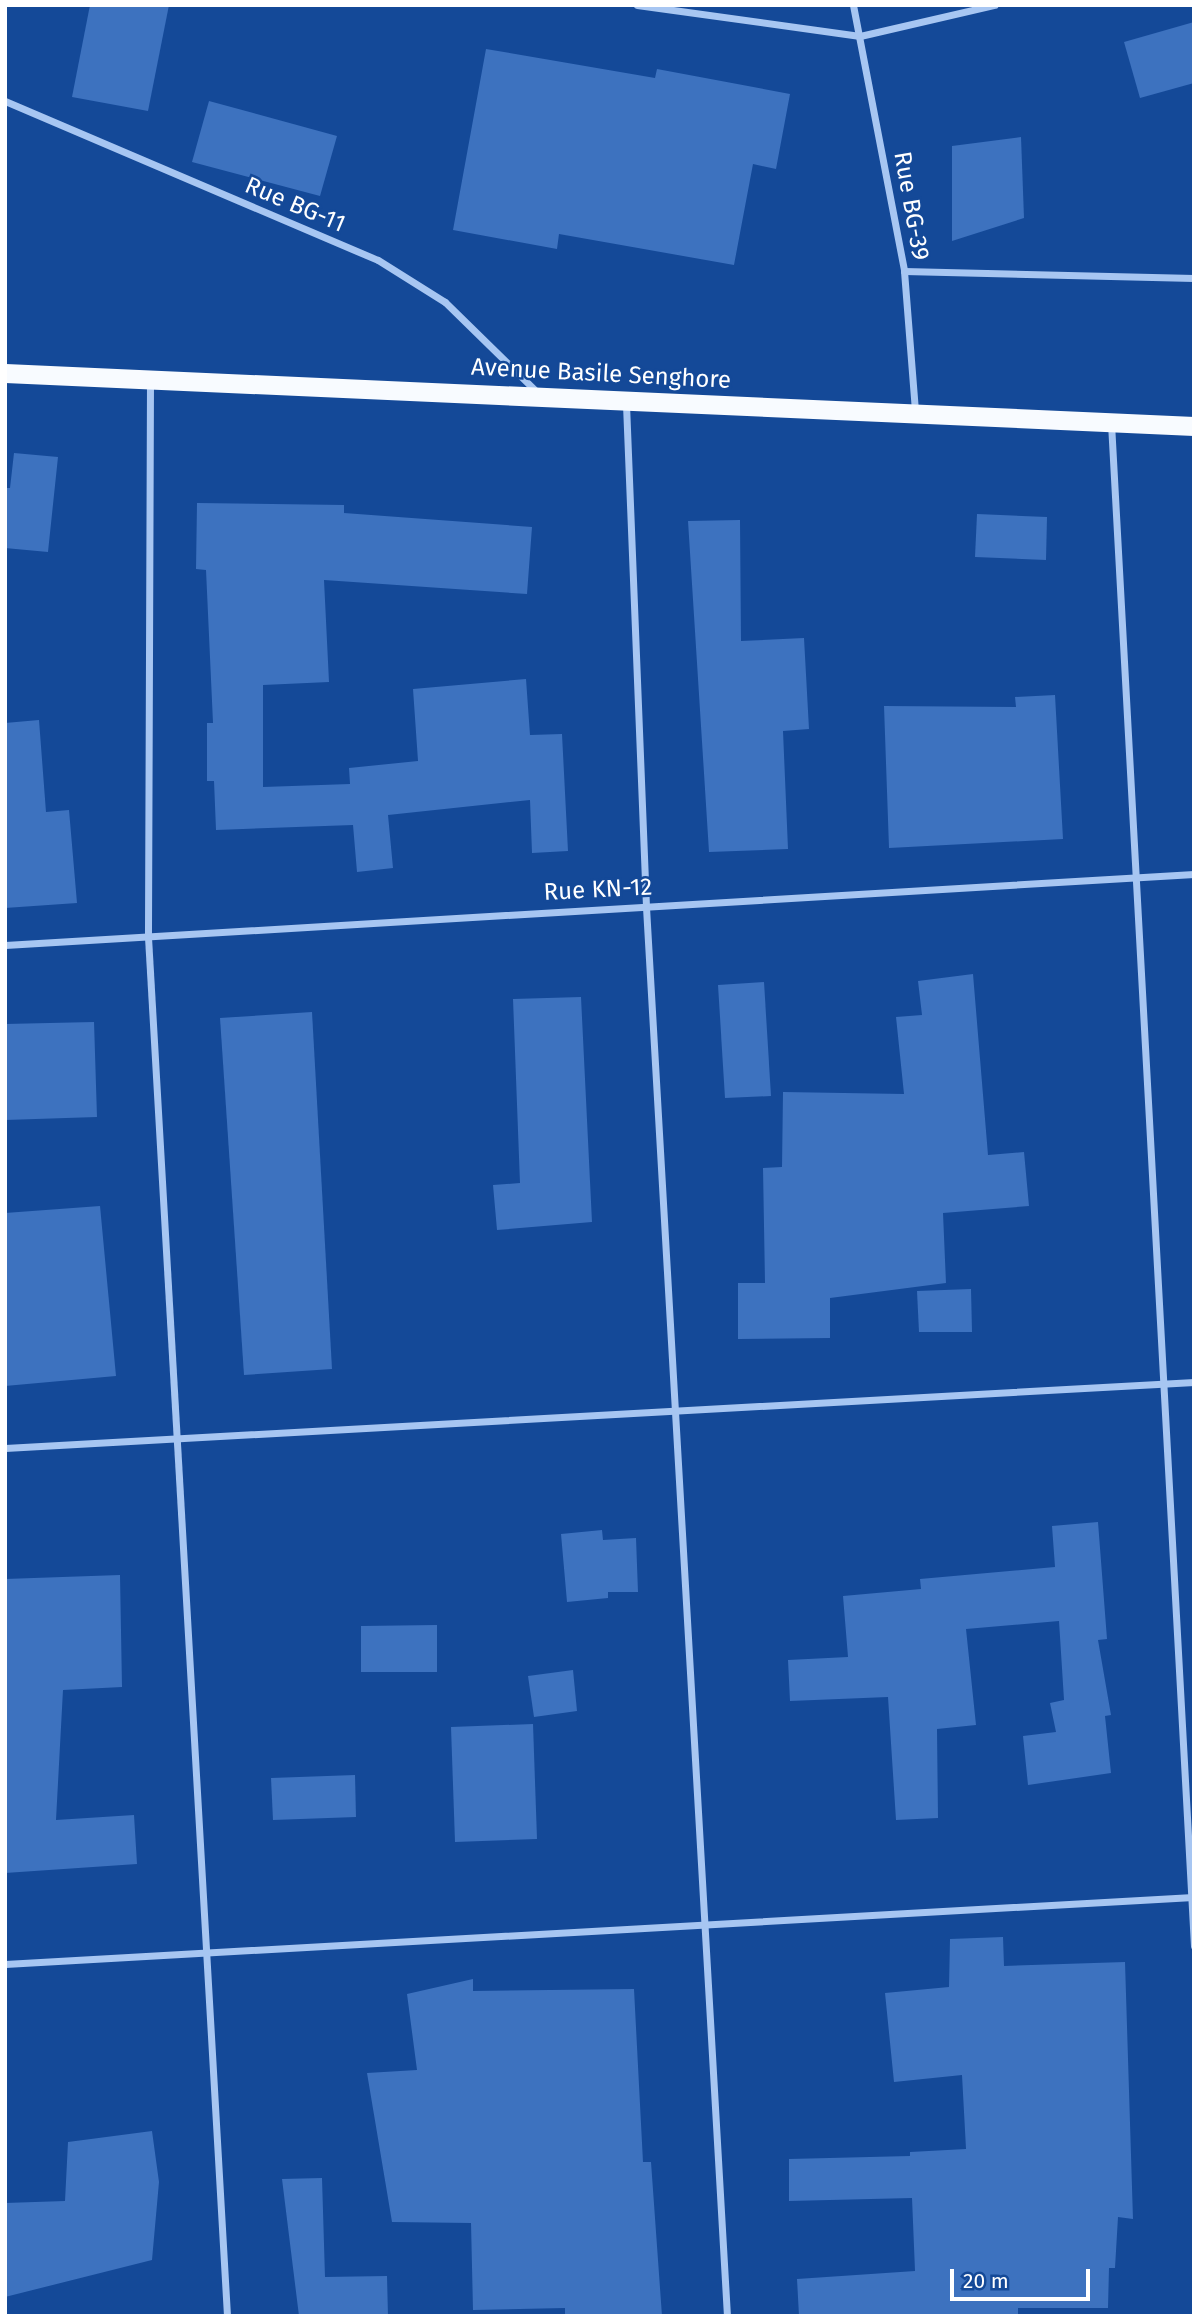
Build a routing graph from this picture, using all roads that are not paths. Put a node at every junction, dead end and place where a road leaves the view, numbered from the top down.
1 (637, 5) edge
2 (853, 5) edge
3 (994, 5) edge
4 (860, 36) junction
5 (5, 101) edge
6 (904, 271) junction
7 (1194, 278) edge
8 (5, 373) edge
9 (150, 378) junction
10 (539, 394) junction
11 (626, 400) junction
12 (915, 415) junction
13 (1111, 423) junction
14 (1194, 426) edge
15 (1194, 874) edge
16 (1135, 878) junction
17 (646, 906) junction
18 (148, 937) junction
19 (5, 945) edge
20 (1194, 1382) edge
21 (1163, 1384) junction
22 (675, 1412) junction
23 (176, 1440) junction
24 (5, 1448) edge
25 (1192, 1898) edge
26 (705, 1925) junction
27 (1194, 1946) edge
28 (205, 1953) junction
29 (5, 1964) edge
30 (227, 2316) edge
31 (727, 2316) edge

1 - 4 street
2 - 4 street, Rue BG-39
3 - 4 street
4 - 6 street, Rue BG-39
5 - 10 street, Rue BG-11
6 - 7 street
6 - 12 street, Rue BG-39
8 - 9 highway, Avenue Basile Senghore
9 - 10 highway, Avenue Basile Senghore
9 - 18 street
10 - 11 highway, Avenue Basile Senghore
11 - 12 highway, Avenue Basile Senghore
11 - 17 street
12 - 13 highway, Avenue Basile Senghore
13 - 14 highway, Avenue Basile Senghore
13 - 16 street
15 - 16 street, Rue KN-12
16 - 17 street, Rue KN-12
16 - 21 street
17 - 18 street, Rue KN-12
17 - 22 street
18 - 19 street, Rue KN-12
18 - 23 street
20 - 21 street
21 - 22 street
21 - 25 street
22 - 23 street
22 - 26 street
23 - 24 street
23 - 28 street
25 - 26 street
25 - 27 street
26 - 28 street
26 - 31 street
28 - 29 street
28 - 30 street

